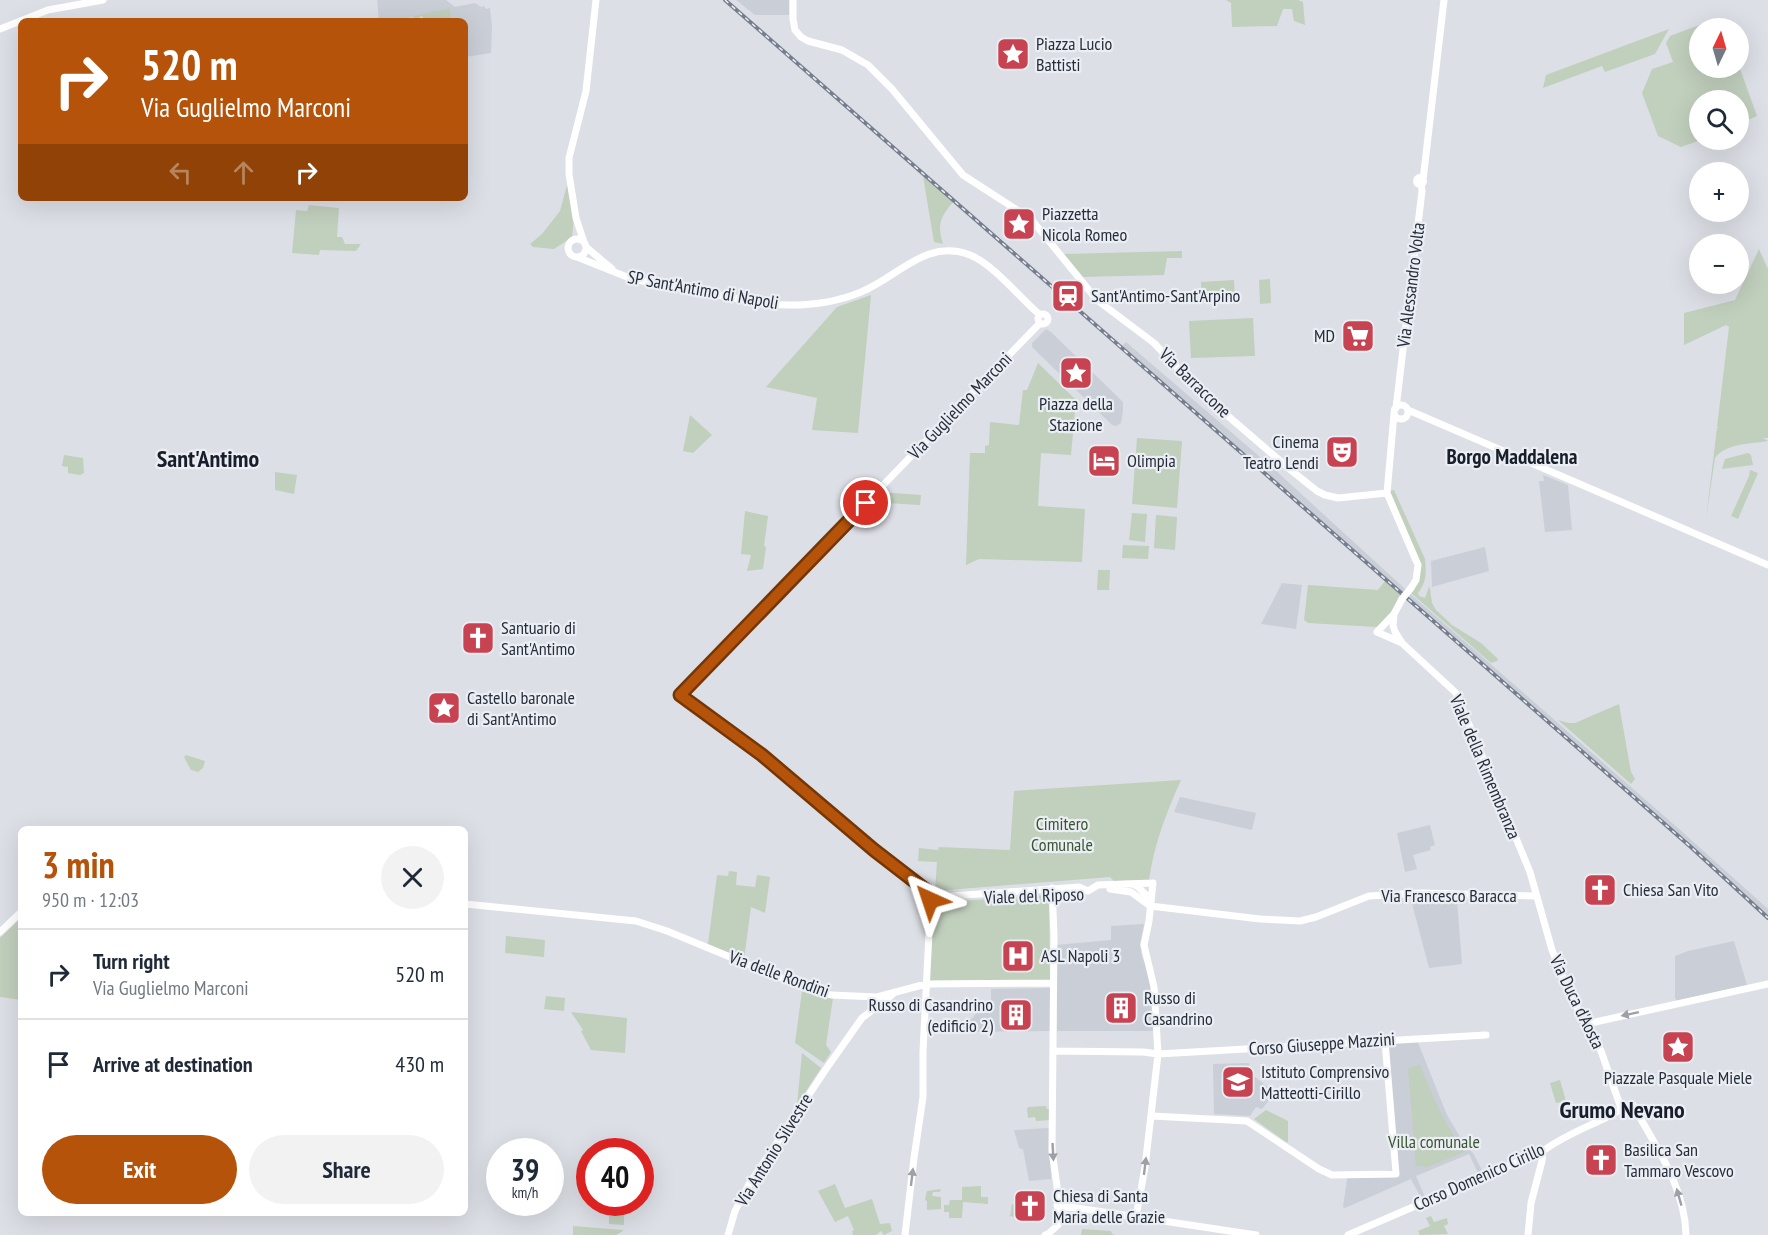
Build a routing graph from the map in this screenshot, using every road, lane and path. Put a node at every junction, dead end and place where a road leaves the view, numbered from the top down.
1 (103, 0) edge
2 (596, 0) edge
3 (793, 0) edge
4 (1444, 0) edge
5 (28, 18) edge
6 (18, 22) edge
7 (0, 29) edge
8 (576, 218) junction
9 (573, 240) junction
10 (585, 244) junction
11 (577, 257) junction
12 (618, 275) junction
13 (1040, 319) joint
14 (1401, 412) junction
15 (1387, 494) junction
16 (1768, 565) edge
17 (1394, 614) junction
18 (1395, 630) junction
19 (1377, 632) junction
20 (1402, 643) junction
21 (1130, 884) junction
22 (1153, 884) junction
23 (1052, 891) junction
24 (1139, 893) junction
25 (1536, 896) junction
26 (931, 897) junction
27 (1150, 903) junction
28 (468, 904) edge
29 (18, 915) edge
30 (0, 932) edge
31 (1053, 982) junction
32 (926, 984) junction
33 (1768, 984) edge
34 (894, 993) junction
35 (1586, 1024) junction
36 (1486, 1035) dead end
37 (1385, 1041) junction
38 (1053, 1051) junction
39 (1158, 1054) junction
40 (1619, 1109) junction
41 (1152, 1116) junction
42 (1543, 1151) junction
43 (1057, 1205) junction
44 (1065, 1206) junction
45 (1136, 1217) junction
46 (1058, 1220) junction
47 (1351, 1233) edge
48 (728, 1235) edge
49 (905, 1235) edge
50 (1045, 1235) edge
51 (1256, 1235) edge
52 (1528, 1235) edge
53 (1686, 1235) edge

1 - 5 street
2 - 8 street
3 - 15 street, Via Barraccone
4 - 14 street, Via Alessandro Volta
6 - 7 street
8 - 9 street
8 - 10 street
9 - 10 street
9 - 11 street
10 - 11 street
10 - 12 street, SP Sant'Antimo di Napoli
11 - 12 street, SP Sant'Antimo di Napoli
12 - 13 street, SP Sant'Antimo di Napoli
13 - 26 street, Via Guglielmo Marconi
14 - 15 street, Via Alessandro Volta
14 - 16 street
15 - 17 street, bridge
17 - 18 street
17 - 19 street
18 - 19 street
18 - 20 street, Viale della Rimembranza
19 - 20 street
20 - 25 street, Viale della Rimembranza
21 - 22 street, Viale del Riposo
21 - 23 street, Viale del Riposo
21 - 24 street
22 - 24 street
22 - 27 street
23 - 24 street, Viale del Riposo
23 - 26 street, Viale del Riposo
23 - 31 street
24 - 27 street
25 - 27 street, Via Francesco Baracca
25 - 35 street, Via Duca d'Aosta
26 - 32 street
27 - 39 street
28 - 34 street, Via delle Rondini
29 - 30 street
31 - 32 street, Via delle Rondini
31 - 38 street
32 - 34 street, Via delle Rondini
49 -> 32 street
33 -> 35 street
34 - 48 street, Via Antonio Silvestre
35 - 40 street, Via Duca d'Aosta
36 - 37 street, Corso Giuseppe Mazzini
37 - 39 street, Corso Giuseppe Mazzini
37 - 41 street
38 - 39 street, Corso Giuseppe Mazzini
38 -> 43 street
39 - 41 street
40 - 42 street, Corso Domenico Cirillo
53 -> 40 street, Corso Domenico Cirillo
45 -> 41 street
42 - 47 street, Corso Domenico Cirillo
42 - 52 street
43 - 44 street
43 - 46 street
44 - 45 street
44 - 46 street
45 - 51 street
46 - 50 street

